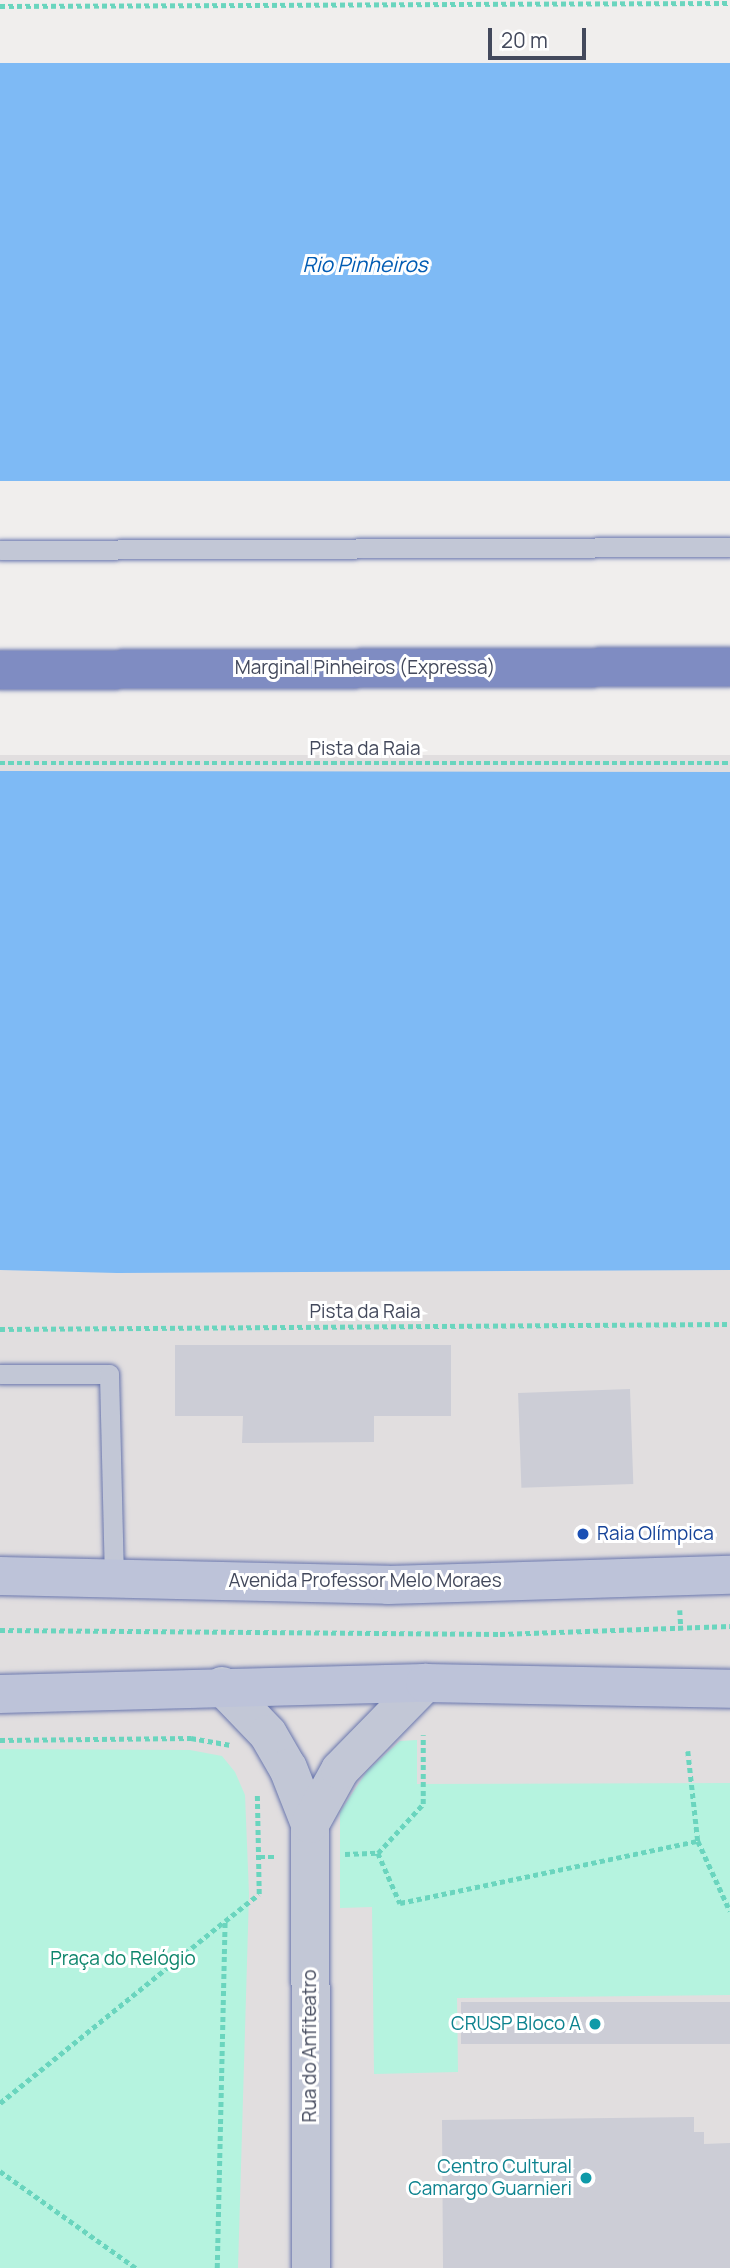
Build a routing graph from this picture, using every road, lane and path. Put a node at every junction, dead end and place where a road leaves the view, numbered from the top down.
1 (730, 3) edge
2 (0, 6) edge
3 (730, 547) edge
4 (0, 550) edge
5 (730, 667) edge
6 (0, 670) edge
7 (0, 763) edge
8 (730, 764) edge
9 (730, 1324) edge
10 (0, 1329) edge
11 (0, 1374) edge
12 (730, 1574) edge
13 (114, 1578) junction
14 (7, 1584) edge
15 (730, 1626) edge
16 (0, 1630) edge
17 (425, 1684) junction
18 (222, 1686) junction
19 (4, 1689) edge
20 (730, 1689) edge
21 (413, 1735) dead end
22 (0, 1740) edge
23 (688, 1751) dead end
24 (237, 1755) dead end
25 (253, 1783) dead end
26 (310, 1824) junction
27 (698, 1841) junction
28 (378, 1853) junction
29 (337, 1854) dead end
30 (730, 1911) edge
31 (225, 1921) junction
32 (0, 2103) edge
33 (0, 2171) edge
34 (136, 2268) edge
35 (217, 2268) edge
36 (310, 2268) edge

1 - 2 path
3 - 4 lane
5 - 6 highway, Marginal Pinheiros (Expressa)
7 - 8 path, Pista da Raia
9 - 10 path, Pista da Raia
11 - 13 lane
12 - 13 street, Avenida Professor Melo Moraes
13 - 14 street, Avenida Professor Melo Moraes
15 - 16 path
17 - 18 street
17 - 20 street
17 - 26 street, Rua do Anfiteatro
18 - 19 street
18 - 26 street, Rua do Anfiteatro
21 - 28 path
22 - 24 path
23 - 27 path
25 - 31 path
26 - 36 street, Rua do Anfiteatro
27 - 28 path
27 - 30 path
28 - 29 path
31 - 32 path
31 - 35 path
33 - 34 path

